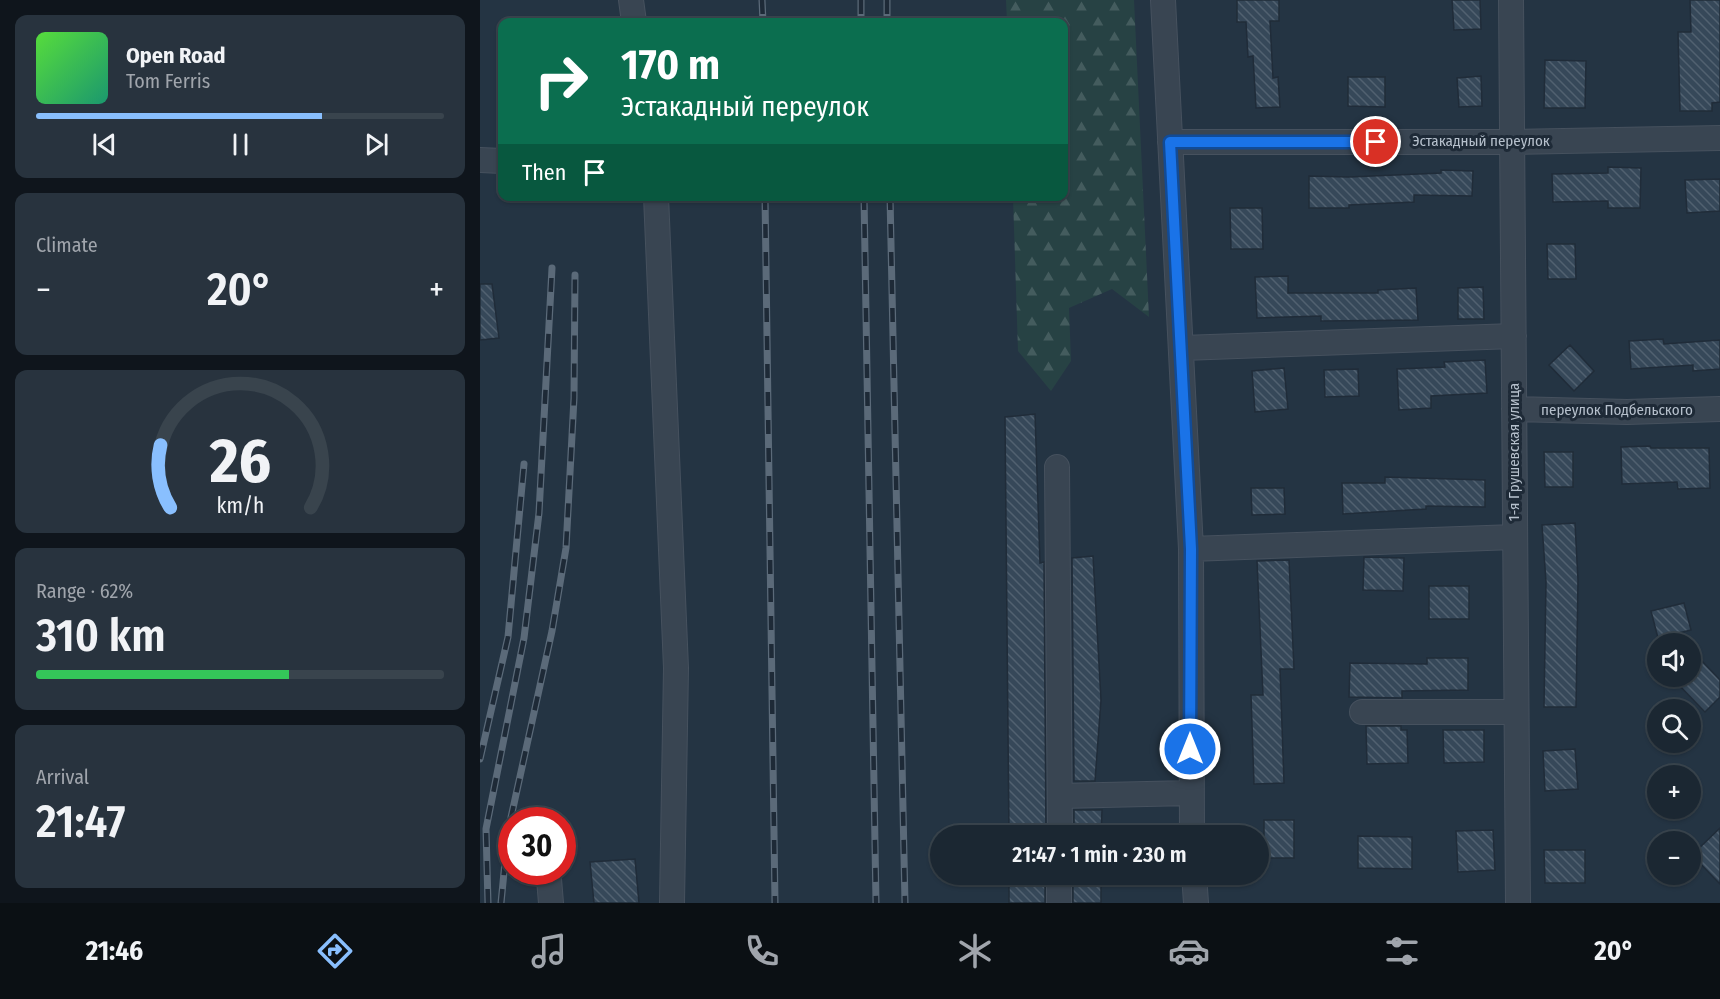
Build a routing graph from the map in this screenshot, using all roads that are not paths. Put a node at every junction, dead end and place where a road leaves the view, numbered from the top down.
1 (631, 0) edge
2 (1163, 0) edge
3 (1510, 0) edge
4 (633, 18) edge
5 (1720, 138) edge
6 (1170, 142) junction
7 (1513, 142) junction
8 (480, 160) edge
9 (498, 161) edge
10 (656, 201) edge
11 (1514, 336) junction
12 (1183, 348) junction
13 (1514, 409) junction
14 (1720, 410) edge
15 (1057, 467) dead end
16 (1514, 537) junction
17 (1191, 549) junction
18 (1362, 712) dead end
19 (1516, 712) junction
20 (1190, 793) junction
21 (1060, 796) junction
22 (1060, 825) edge
23 (1191, 825) edge
24 (550, 885) edge
25 (1059, 885) edge
26 (1195, 885) edge
27 (551, 903) edge
28 (672, 903) edge
29 (1059, 903) edge
30 (1196, 903) edge
31 (1518, 903) edge

1 - 4 street
2 - 6 street
3 - 7 street, 1-я Грушевская улица
5 - 7 street, Эстакадный переулок
6 - 7 street, Эстакадный переулок
6 - 12 street
7 - 11 street, 1-я Грушевская улица
8 - 9 street
10 - 28 street
11 - 12 street
11 - 13 street, 1-я Грушевская улица
12 - 17 street
13 - 14 street, переулок Подбельского
13 - 16 street, 1-я Грушевская улица
15 - 21 street
16 - 17 street
16 - 19 street, 1-я Грушевская улица
17 - 20 street
18 - 19 street
19 - 31 street, 1-я Грушевская улица
20 - 21 street
20 - 23 street
21 - 22 street
24 - 27 street
25 - 29 street
26 - 30 street

